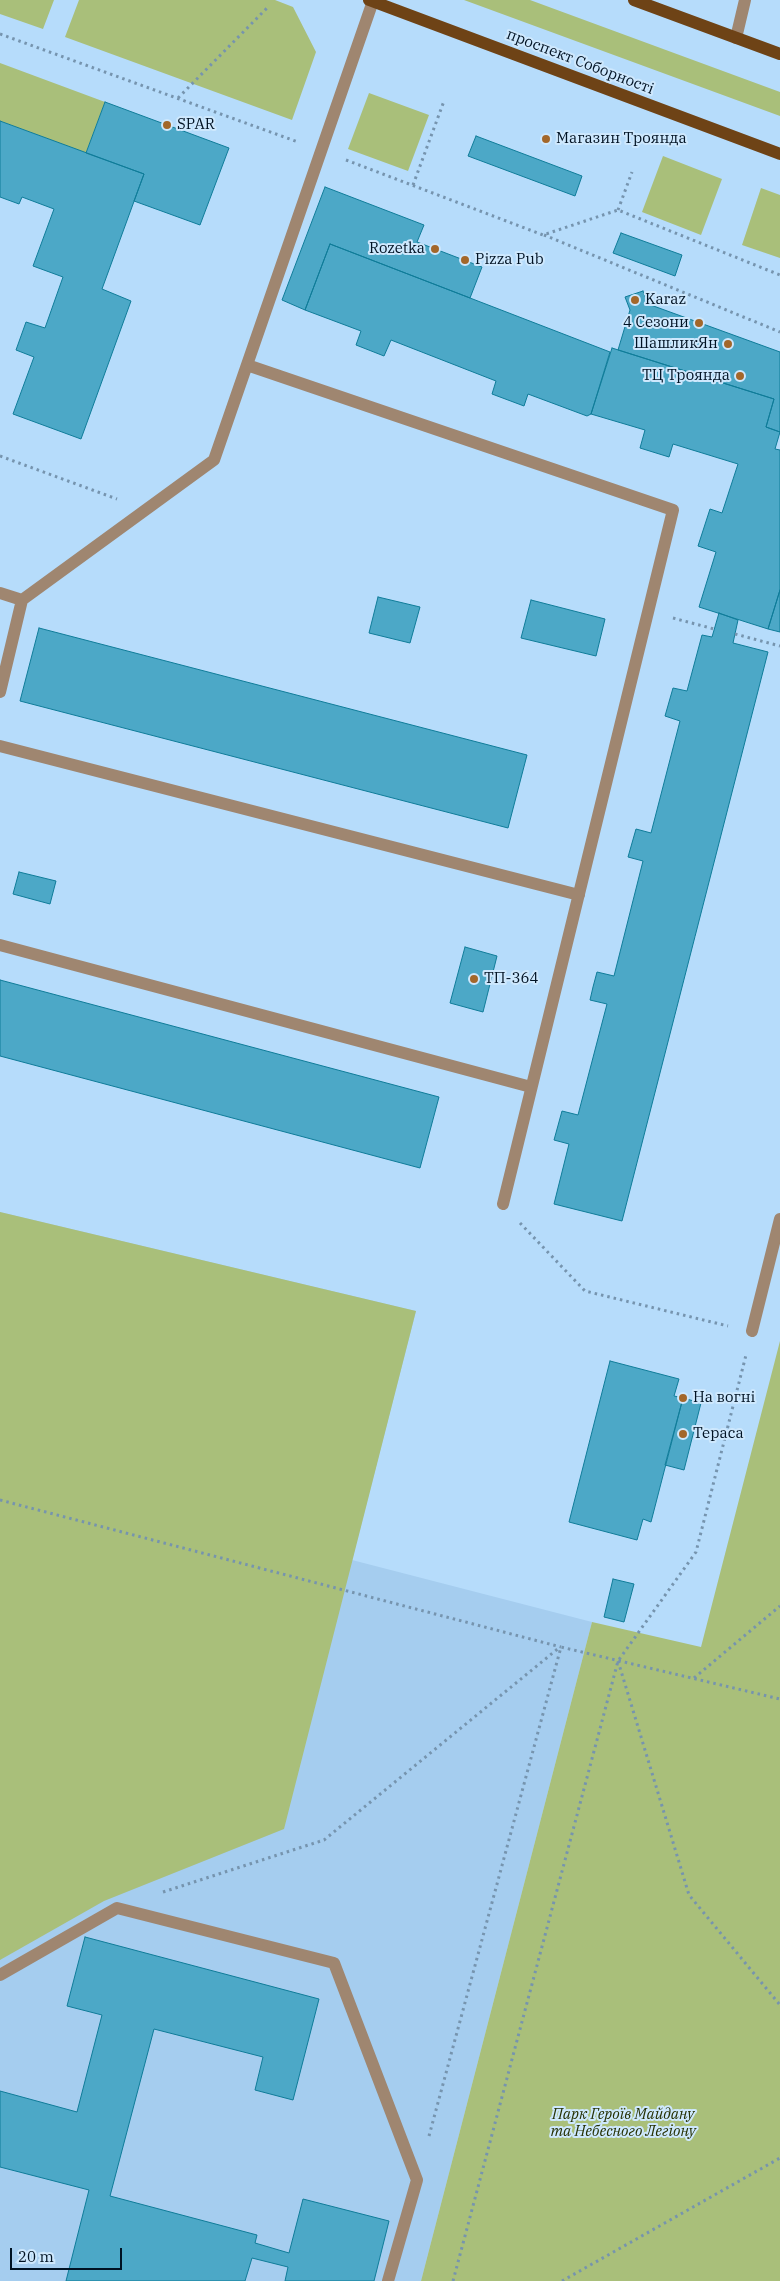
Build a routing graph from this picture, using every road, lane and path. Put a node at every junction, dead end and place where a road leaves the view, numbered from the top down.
1 (634, 0) edge
2 (745, 0) edge
3 (371, 1) edge
4 (269, 6) dead end
5 (0, 34) edge
6 (736, 38) junction
7 (780, 54) edge
8 (178, 98) junction
9 (444, 102) dead end
10 (321, 150) junction
11 (780, 154) edge
12 (632, 172) dead end
13 (413, 185) junction
14 (618, 210) junction
15 (543, 235) junction
16 (780, 275) edge
17 (780, 332) edge
18 (247, 365) junction
19 (0, 456) edge
20 (146, 510) junction
21 (0, 593) edge
22 (22, 600) junction
23 (648, 612) junction
24 (714, 629) dead end
25 (735, 634) dead end
26 (780, 646) edge
27 (0, 692) edge
28 (0, 746) edge
29 (579, 895) junction
30 (0, 945) edge
31 (532, 1086) junction
32 (503, 1204) joint
33 (780, 1219) edge
34 (752, 1332) junction
35 (0, 1500) edge
36 (780, 1606) edge
37 (560, 1647) junction
38 (618, 1661) junction
39 (693, 1678) junction
40 (780, 1699) edge
41 (116, 1908) junction
42 (0, 1975) edge
43 (780, 2005) edge
44 (780, 2158) edge
45 (417, 2180) junction
46 (388, 2281) edge
47 (453, 2281) edge
48 (562, 2281) edge

1 - 6 main road
2 - 6 lane
3 - 10 lane
3 - 11 main road, проспект Соборності
4 - 8 path
5 - 8 path
6 - 7 main road
8 - 10 path
9 - 13 path
10 - 13 path
10 - 18 lane
12 - 14 path
13 - 15 path
14 - 15 path
14 - 16 path
15 - 17 path
18 - 20 lane
18 - 23 lane
19 - 20 path
20 - 22 lane
21 - 22 lane
22 - 27 lane
23 - 24 path
23 - 29 lane
25 - 26 path
28 - 29 lane
29 - 31 lane
30 - 31 lane
31 - 32 lane
32 - 34 path
33 - 34 lane
34 - 38 path
35 - 37 path
36 - 39 path
37 - 38 path
37 - 41 path
37 - 45 path
38 - 39 path
38 - 43 path
38 - 47 path
39 - 40 path
41 - 42 lane
41 - 45 lane
44 - 48 path
45 - 46 lane

